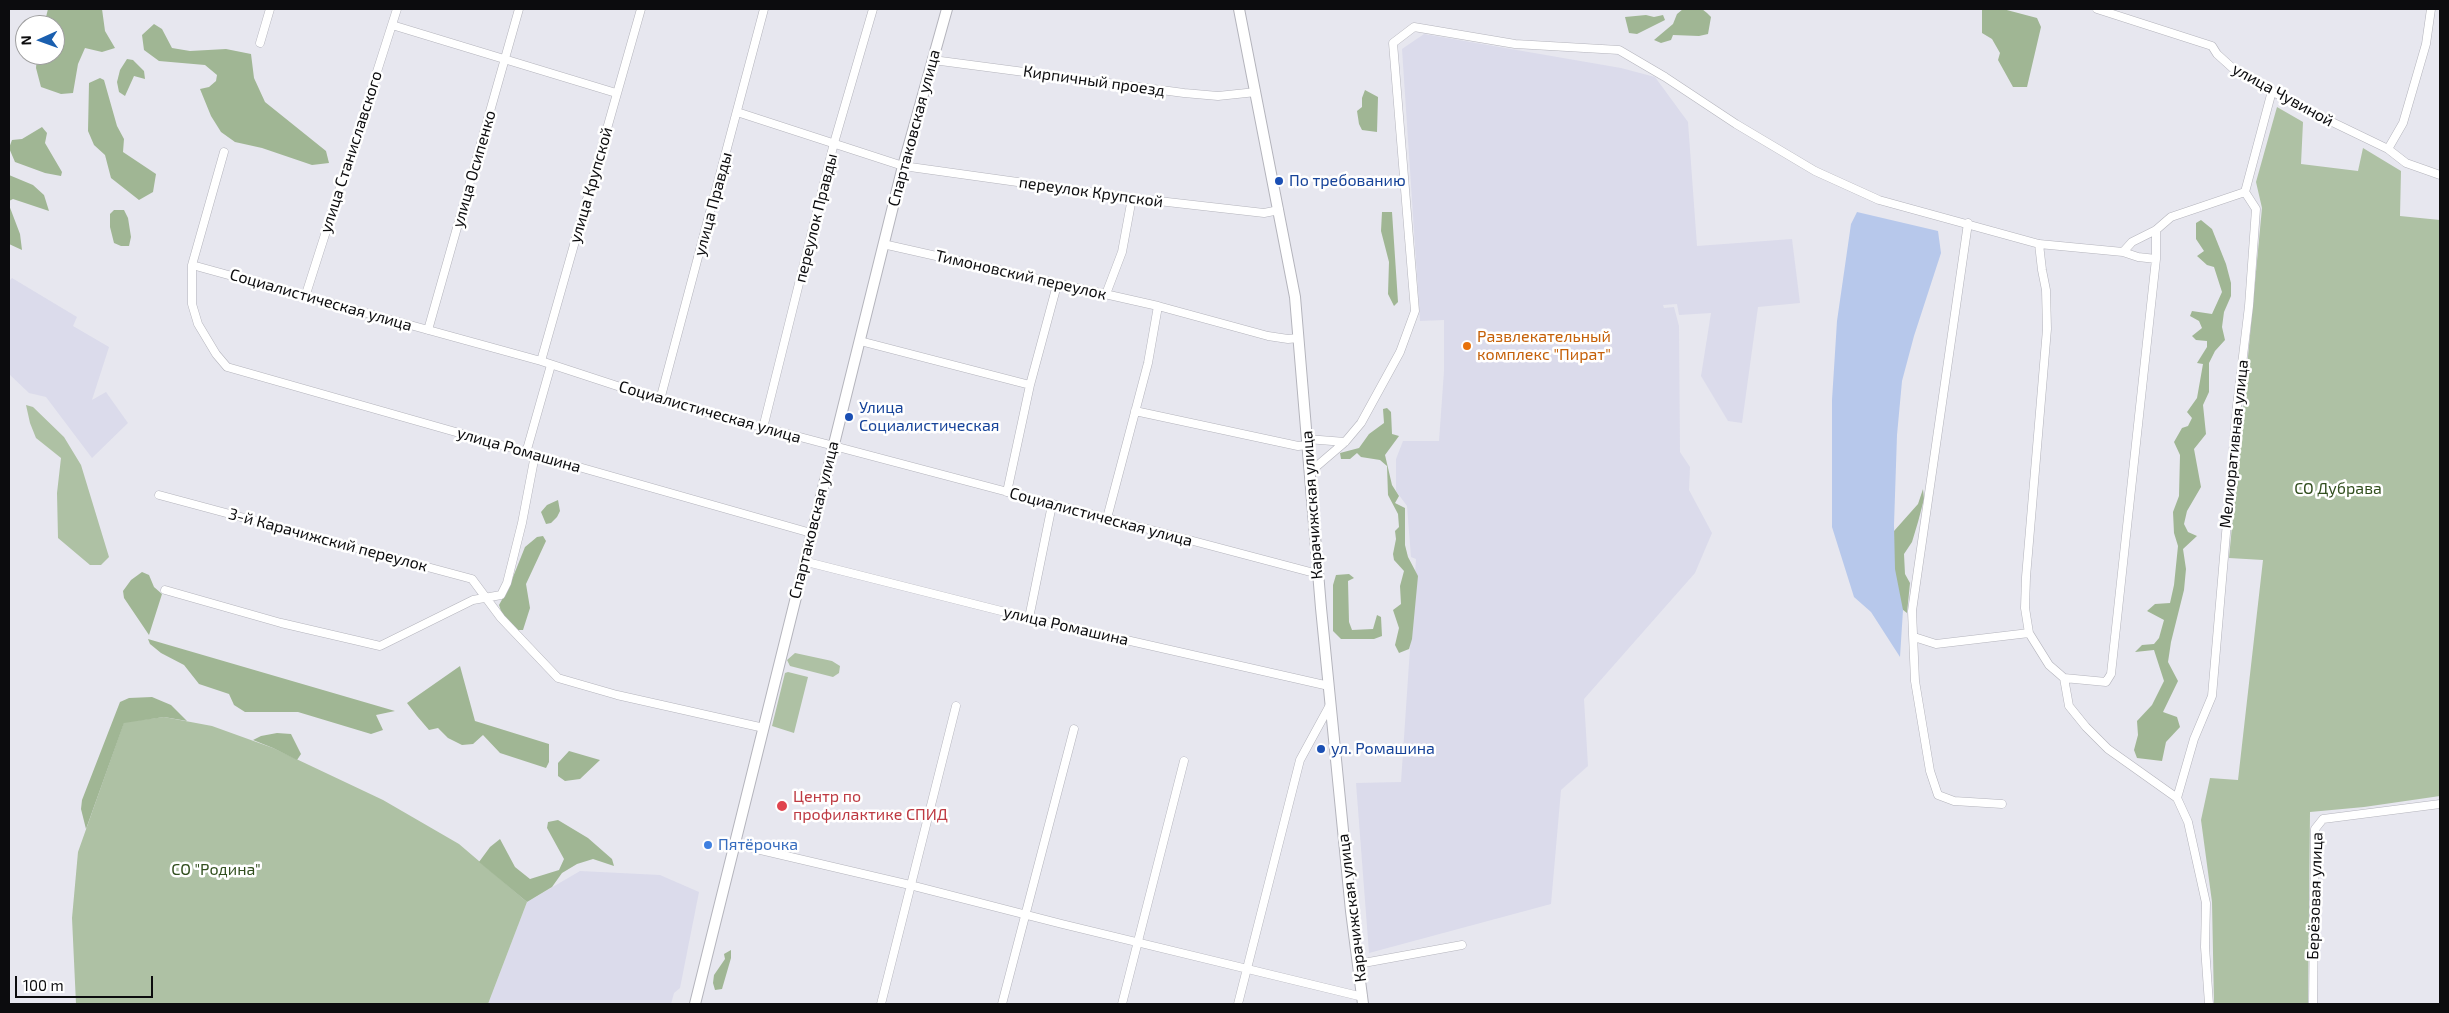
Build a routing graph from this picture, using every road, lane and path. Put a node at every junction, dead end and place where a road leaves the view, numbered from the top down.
1 (270, 9) edge
2 (397, 9) edge
3 (519, 9) edge
4 (641, 9) edge
5 (764, 9) edge
6 (873, 9) edge
7 (947, 9) edge
8 (1239, 9) edge
9 (2097, 9) edge
10 (2431, 9) edge
11 (392, 25) junction
12 (260, 43) dead end
13 (505, 59) junction
14 (933, 60) junction
15 (2272, 91) junction
16 (1256, 92) junction
17 (616, 93) junction
18 (737, 112) junction
19 (834, 143) junction
20 (2388, 149) junction
21 (224, 152) dead end
22 (903, 166) junction
23 (2440, 175) edge
24 (2245, 192) junction
25 (1132, 198) junction
26 (1279, 210) junction
27 (1968, 223) junction
28 (2156, 230) junction
29 (883, 244) junction
30 (2039, 244) junction
31 (2123, 252) junction
32 (2156, 259) junction
33 (192, 265) junction
34 (1057, 284) junction
35 (306, 294) junction
36 (1106, 294) junction
37 (1158, 306) junction
38 (428, 330) junction
39 (1299, 338) junction
40 (860, 341) junction
41 (541, 361) junction
42 (551, 365) junction
43 (1030, 385) junction
44 (660, 400) junction
45 (1135, 411) junction
46 (762, 428) junction
47 (1308, 442) junction
48 (1345, 442) junction
49 (833, 446) junction
50 (526, 453) junction
51 (535, 455) junction
52 (1310, 472) junction
53 (1007, 492) junction
54 (160, 495) dead end
55 (1052, 505) junction
56 (1107, 518) junction
57 (811, 533) junction
58 (804, 561) junction
59 (1318, 574) junction
60 (165, 590) dead end
61 (487, 599) junction
62 (1030, 618) junction
63 (2029, 633) junction
64 (1914, 637) junction
65 (2064, 678) junction
66 (1329, 686) junction
67 (1330, 705) junction
68 (956, 706) dead end
69 (764, 728) junction
70 (1074, 729) dead end
71 (1184, 761) dead end
72 (2177, 798) junction
73 (2002, 804) dead end
74 (2440, 804) edge
75 (735, 844) junction
76 (910, 885) junction
77 (1026, 914) junction
78 (1137, 942) junction
79 (1462, 945) dead end
80 (1358, 964) junction
81 (1246, 969) junction
82 (1363, 1001) edge
83 (695, 1004) edge
84 (881, 1004) edge
85 (1002, 1004) edge
86 (1122, 1004) edge
87 (1238, 1004) edge
88 (2209, 1004) edge
89 (2312, 1004) edge

1 - 12 street
2 - 11 street, улица Станиславского
3 - 13 street, улица Осипенко
4 - 17 street, улица Крупской
5 - 18 street, улица Правды
6 - 19 street, переулок Правды
7 - 14 street, Спартаковская улица
8 - 16 street, Карачижская улица
9 - 15 street, улица Чувиной
10 - 20 street
11 - 13 street
11 - 35 street, улица Станиславского
13 - 17 street
13 - 38 street, улица Осипенко
14 - 16 street, Кирпичный проезд
14 - 22 street, Спартаковская улица
15 - 20 street, улица Чувиной
15 - 24 street
16 - 26 street, Карачижская улица
17 - 41 street, улица Крупской
18 - 19 street, переулок Крупской
18 - 44 street, улица Правды
19 - 22 street, переулок Крупской
19 - 46 street, переулок Правды
20 - 23 street, улица Чувиной
21 - 33 street
22 - 25 street, переулок Крупской
22 - 29 street, Спартаковская улица
24 - 28 street
24 - 72 street, Мелиоративная улица
25 - 26 street, переулок Крупской
25 - 36 street
26 - 39 street, Карачижская улица
27 - 30 street
27 - 48 street
27 - 64 street
28 - 31 street
28 - 32 street
29 - 34 street, Тимоновский переулок
29 - 40 street, Спартаковская улица
30 - 31 street
30 - 63 street
31 - 32 street
32 - 65 street
33 - 35 street, Социалистическая улица
33 - 50 street, улица Ромашина
34 - 36 street, Тимоновский переулок
34 - 43 street
35 - 38 street, Социалистическая улица
36 - 37 street, Тимоновский переулок
37 - 39 street, Тимоновский переулок
37 - 45 street
38 - 41 street, Социалистическая улица
39 - 47 street, Карачижская улица
40 - 43 street
40 - 49 street, Спартаковская улица
41 - 42 street, Социалистическая улица
42 - 44 street, Социалистическая улица
42 - 50 street
43 - 53 street
44 - 46 street, Социалистическая улица
45 - 47 street
45 - 56 street
46 - 49 street, Социалистическая улица
47 - 48 street
47 - 52 street, Карачижская улица
48 - 52 street
49 - 53 street, Социалистическая улица
49 - 57 street, Спартаковская улица
50 - 51 street, улица Ромашина
51 - 57 street, улица Ромашина
51 - 61 street
52 - 59 street, Карачижская улица
53 - 55 street, Социалистическая улица
54 - 61 street, 3-й Карачижский переулок
55 - 56 street, Социалистическая улица
55 - 62 street
56 - 59 street, Социалистическая улица
57 - 58 street, Спартаковская улица
58 - 62 street, улица Ромашина
58 - 69 street, Спартаковская улица
59 - 66 street, Карачижская улица
60 - 61 street
61 - 69 street, 3-й Карачижский переулок
62 - 66 street, улица Ромашина
63 - 64 street
63 - 65 street
64 - 73 street
65 - 72 street
66 - 67 street, Карачижская улица
67 - 80 street, Карачижская улица
67 - 81 street
68 - 76 street
69 - 75 street, Спартаковская улица
70 - 77 street
71 - 78 street
72 - 88 street
74 - 89 street, Берёзовая улица
75 - 76 street
75 - 83 street, Спартаковская улица
76 - 77 street
76 - 84 street
77 - 78 street
77 - 85 street
78 - 81 street
78 - 86 street
79 - 80 street
80 - 82 street, Карачижская улица
81 - 82 street
81 - 87 street

